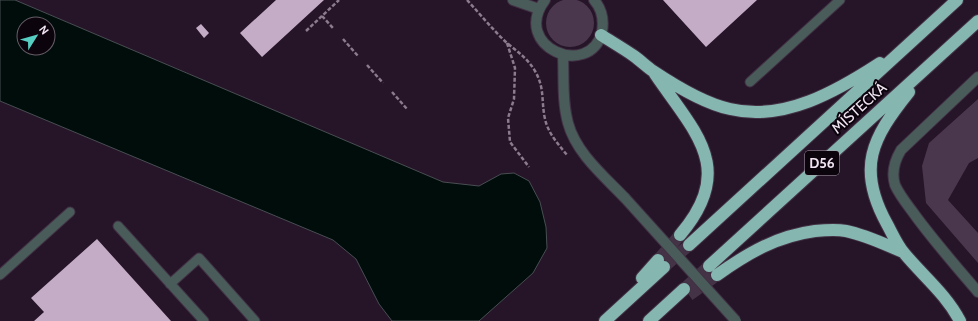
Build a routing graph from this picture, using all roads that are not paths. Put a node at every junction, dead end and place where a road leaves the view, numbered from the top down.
1 (513, 0) edge
2 (545, 0) edge
3 (594, 0) edge
4 (840, 0) edge
5 (957, 0) edge
6 (538, 9) junction
7 (978, 21) edge
8 (601, 35) junction
9 (911, 42) junction
10 (563, 55) junction
11 (935, 60) junction
12 (653, 71) junction
13 (978, 77) edge
14 (750, 82) dead end
15 (70, 212) dead end
16 (118, 226) dead end
17 (680, 235) tunnel mouth
18 (689, 245) tunnel mouth
19 (903, 252) junction
20 (661, 264) tunnel mouth
21 (0, 275) edge
22 (170, 284) junction
23 (686, 292) tunnel mouth
24 (978, 292) edge
25 (607, 319) edge
26 (204, 321) edge
27 (255, 321) edge
28 (650, 321) edge
29 (736, 321) edge
30 (960, 321) edge

1 - 6 street
2 - 6 street
3 - 8 street
4 - 14 lane
5 - 9 highway, MÍSTECKÁ / D56
6 - 10 street
7 - 11 highway, MÍSTECKÁ / D56
8 - 10 street
8 - 12 highway
9 - 12 highway
9 - 18 highway, MÍSTECKÁ / D56
10 - 29 street, bridge
11 - 19 highway
11 - 19 highway, MÍSTECKÁ / D56
12 - 17 highway
13 - 24 street
15 - 21 lane
16 - 22 lane
19 - 30 highway
20 - 25 highway
22 - 26 lane
22 - 27 lane
23 - 28 highway

